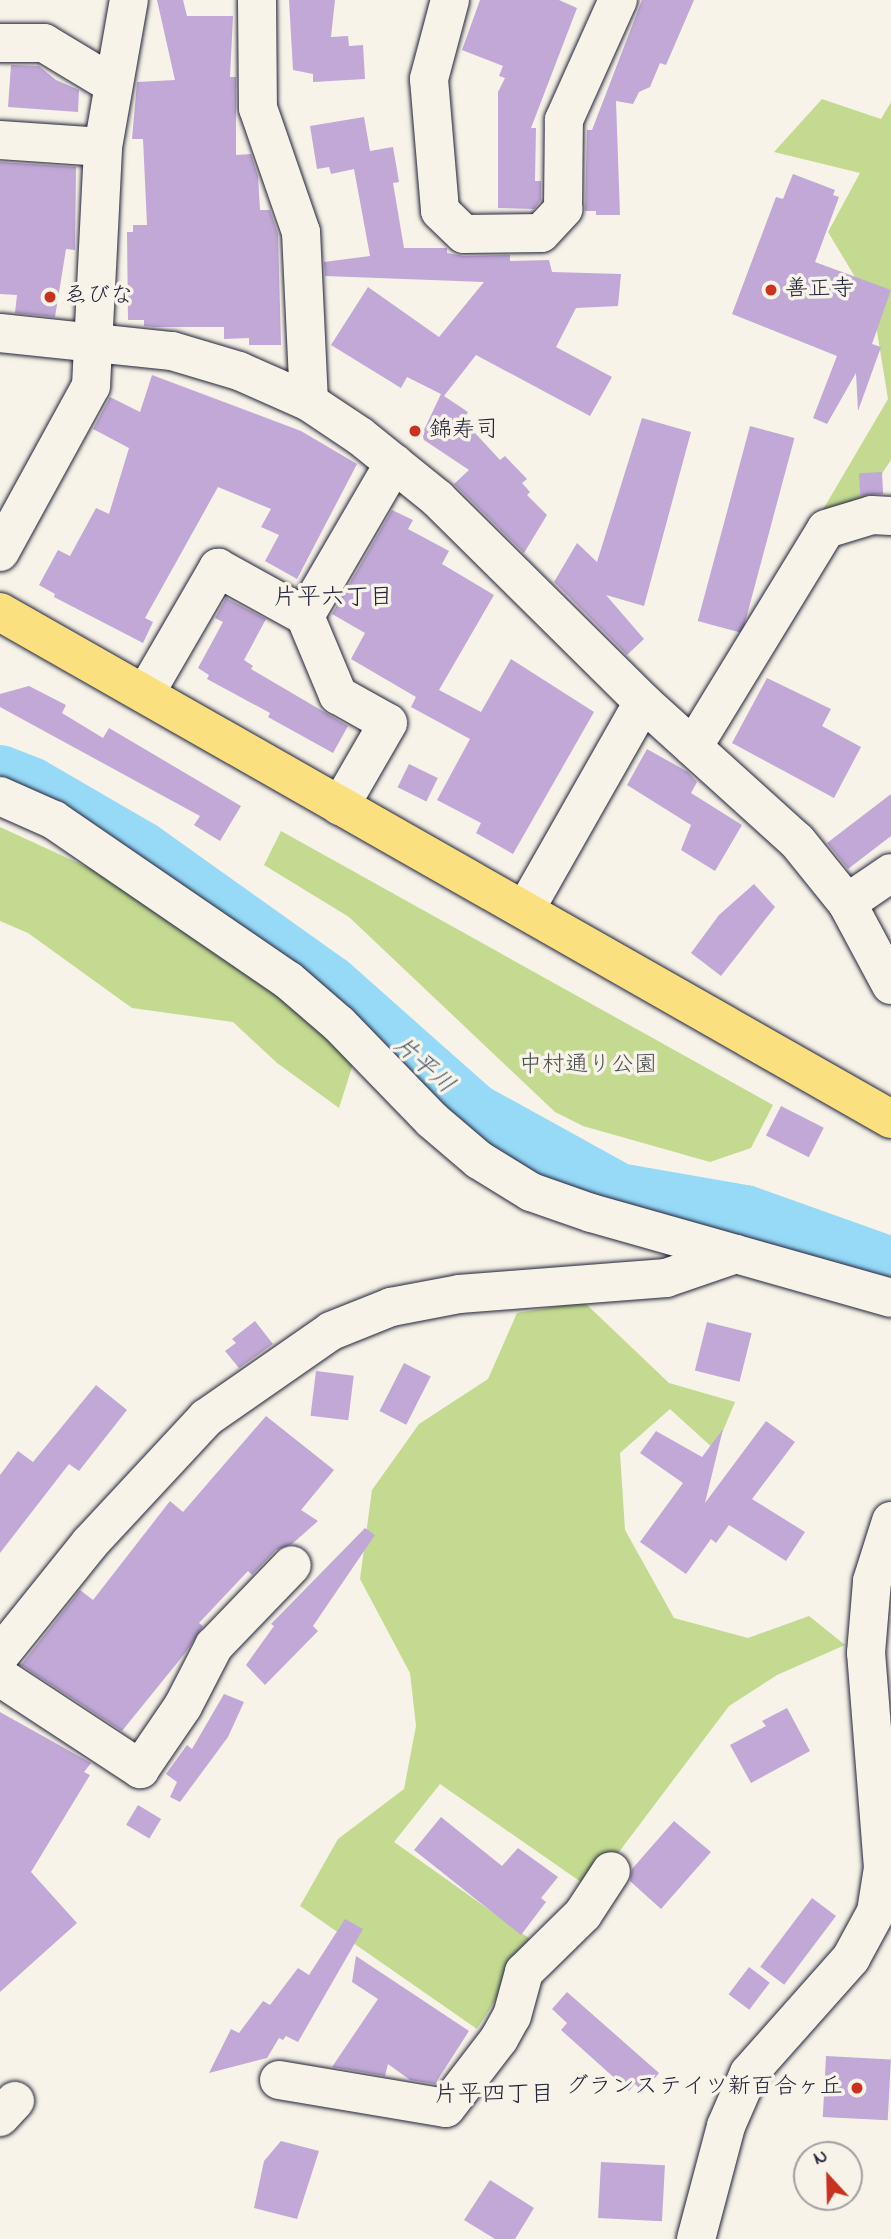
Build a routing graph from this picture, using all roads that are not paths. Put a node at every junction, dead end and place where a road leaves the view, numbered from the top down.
1 (129, 0) edge
2 (257, 0) edge
3 (450, 0) edge
4 (618, 0) edge
5 (0, 43) edge
6 (112, 84) junction
7 (0, 140) edge
8 (103, 147) junction
9 (0, 333) edge
10 (95, 340) junction
11 (309, 402) junction
12 (394, 463) junction
13 (891, 516) edge
14 (0, 552) edge
15 (0, 612) edge
16 (305, 616) junction
17 (145, 694) junction
18 (643, 702) junction
19 (694, 747) junction
20 (0, 796) edge
21 (340, 806) junction
22 (891, 873) edge
23 (847, 903) junction
24 (526, 910) junction
25 (891, 985) edge
26 (890, 1117) edge
27 (736, 1254) junction
28 (891, 1298) edge
29 (891, 1521) edge
30 (292, 1565) dead end
31 (0, 1655) edge
32 (0, 1677) edge
33 (611, 1871) dead end
34 (279, 2080) dead end
35 (696, 2239) edge

1 - 6 street
2 - 11 street
3 - 4 street
5 - 6 street
6 - 8 street
7 - 8 street
8 - 10 street
9 - 10 street
10 - 11 street
10 - 14 street
11 - 12 street
12 - 16 street
12 - 18 street
13 - 19 street
15 - 17 main road
16 - 17 street
16 - 21 street
17 - 21 main road
18 - 19 street
18 - 24 street
19 - 23 street
20 - 27 street
21 - 24 main road
22 - 23 street
23 - 25 street
24 - 26 main road
27 - 28 street
27 - 31 street
29 - 35 street
30 - 32 street
33 - 34 street

